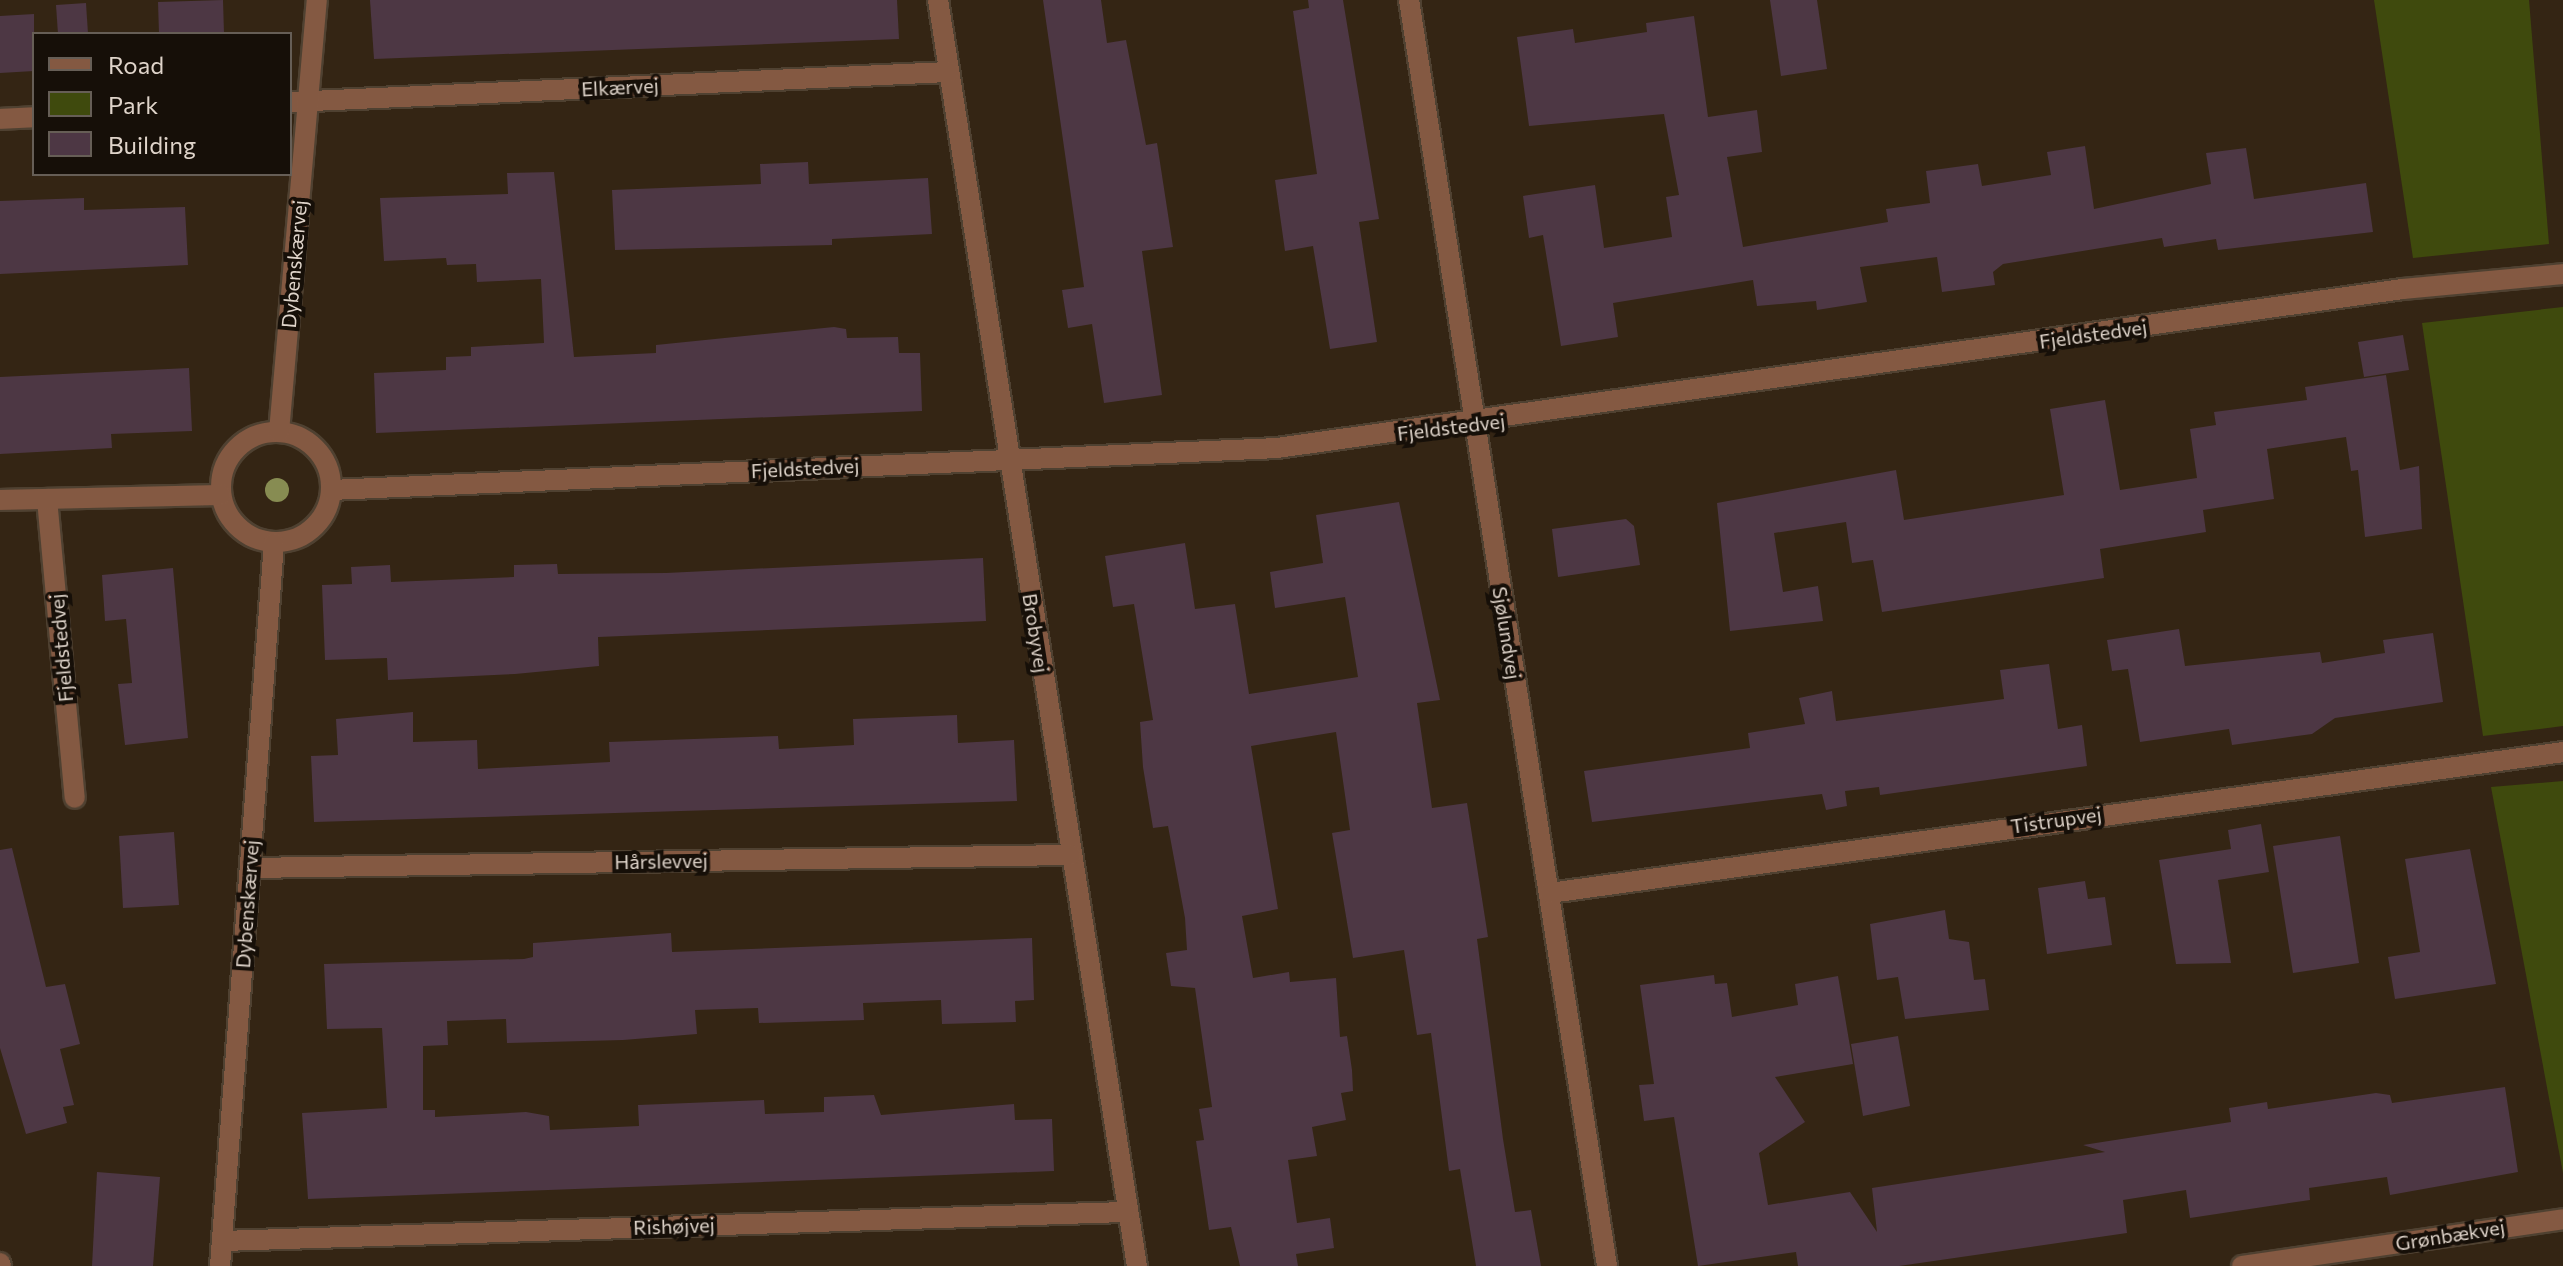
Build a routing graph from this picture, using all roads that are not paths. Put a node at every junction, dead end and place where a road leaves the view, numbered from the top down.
1 (317, 0) edge
2 (938, 0) edge
3 (1409, 0) edge
4 (949, 72) junction
5 (300, 101) edge
6 (32, 117) edge
7 (0, 119) edge
8 (2563, 274) edge
9 (1474, 425) junction
10 (279, 432) junction
11 (1010, 459) junction
12 (331, 490) junction
13 (221, 495) junction
14 (47, 499) junction
15 (0, 500) edge
16 (274, 543) junction
17 (2563, 752) edge
18 (75, 798) dead end
19 (1071, 855) junction
20 (250, 868) junction
21 (1550, 893) junction
22 (1126, 1212) junction
23 (2563, 1219) edge
24 (222, 1241) junction
25 (220, 1266) edge
26 (1137, 1266) edge
27 (1607, 1266) edge
28 (2242, 1266) edge

1 - 5 street, Dybenskærvej
2 - 4 street, Brobyvej
3 - 9 street, Sjølundvej
4 - 5 street, Elkærvej
4 - 11 street, Brobyvej
5 - 10 street, Dybenskærvej
6 - 7 street
8 - 9 street, Fjeldstedvej
9 - 11 street, Fjeldstedvej
9 - 21 street, Sjølundvej
10 - 12 street
10 - 13 street
11 - 12 street, Fjeldstedvej
11 - 19 street, Brobyvej
12 - 16 street
13 - 14 street
13 - 16 street
14 - 15 street
14 - 18 street, Fjeldstedvej
16 - 20 street, Dybenskærvej
17 - 21 street, Tistrupvej
19 - 20 street, Hårslevvej
19 - 22 street, Brobyvej
20 - 24 street, Dybenskærvej
21 - 27 street, Sjølundvej
22 - 24 street, Rishøjvej
22 - 26 street, Brobyvej
23 - 28 street, Grønbækvej
24 - 25 street, Dybenskærvej

